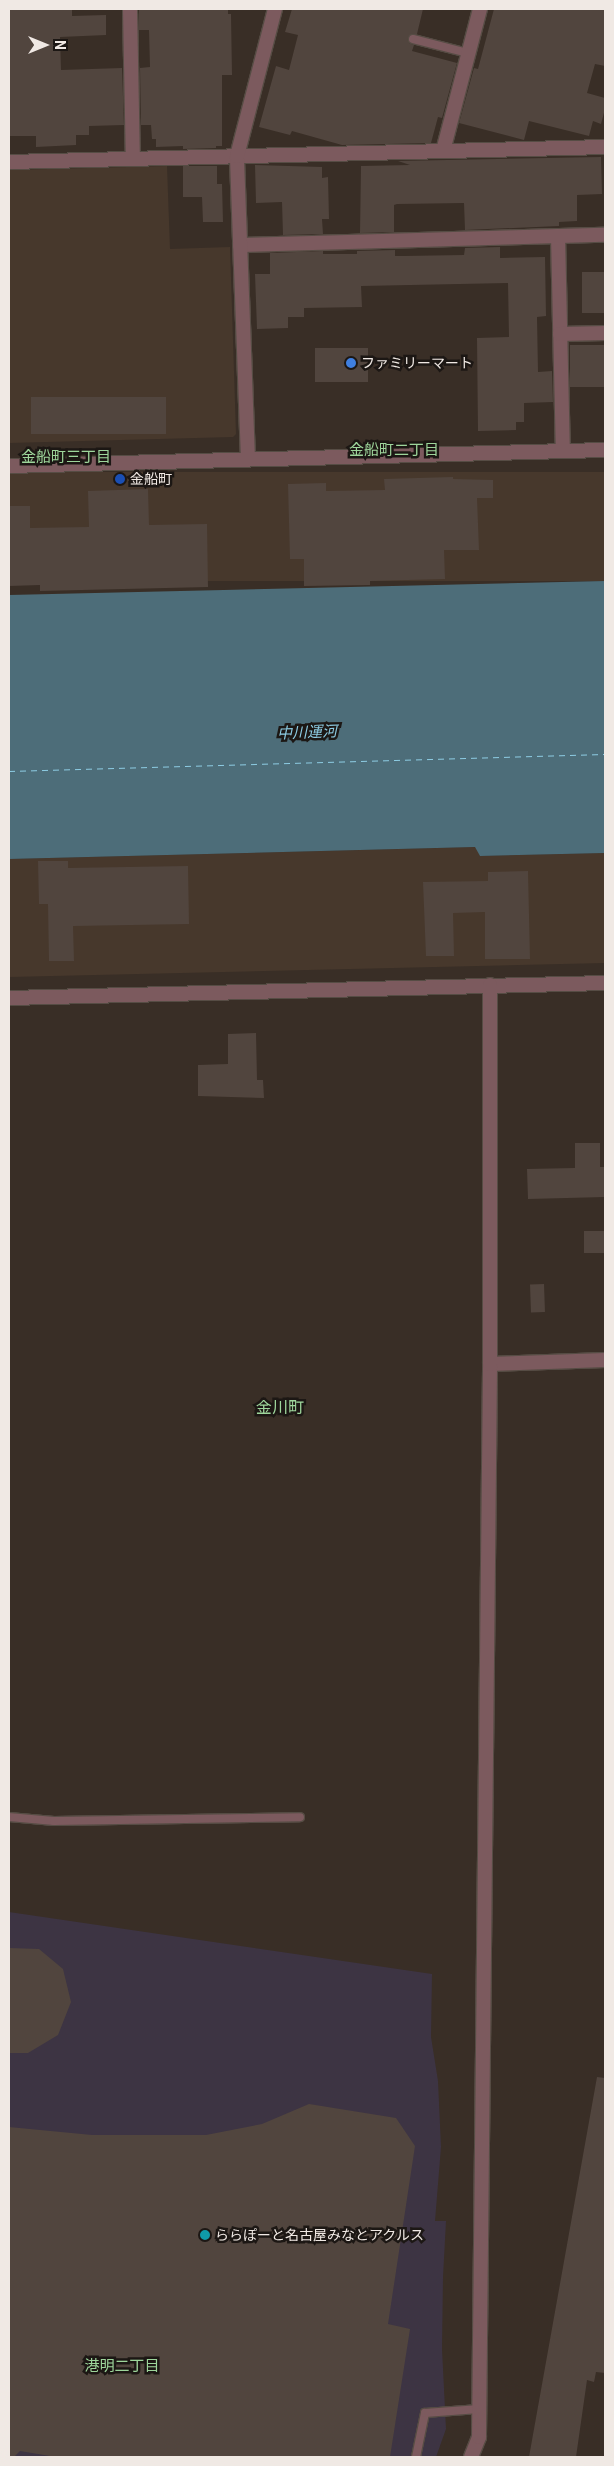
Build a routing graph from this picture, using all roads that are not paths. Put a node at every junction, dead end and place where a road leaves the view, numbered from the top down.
1 (130, 9) edge
2 (275, 9) edge
3 (480, 9) edge
4 (413, 39) dead end
5 (468, 53) junction
6 (605, 147) edge
7 (443, 152) junction
8 (236, 156) junction
9 (133, 159) junction
10 (9, 162) edge
11 (605, 235) edge
12 (558, 236) junction
13 (240, 245) junction
14 (605, 333) edge
15 (560, 334) junction
16 (605, 450) edge
17 (564, 451) junction
18 (248, 459) junction
19 (9, 466) edge
20 (605, 983) edge
21 (490, 985) junction
22 (9, 998) edge
23 (605, 1360) edge
24 (490, 1364) junction
25 (9, 1817) edge
26 (300, 1817) dead end
27 (479, 2409) junction
28 (416, 2457) edge
29 (472, 2457) edge

1 - 9 street
2 - 8 street
3 - 5 street
4 - 5 lane
5 - 7 street
6 - 7 street
7 - 8 street
8 - 9 street
8 - 13 street
9 - 10 street
11 - 12 street
12 - 13 street
12 - 15 street
13 - 18 street
14 - 15 street
15 - 17 street
16 - 17 street
17 - 18 street
18 - 19 street
20 - 21 street
21 - 22 street
21 - 24 street
23 - 24 street
24 - 27 street
25 - 26 lane
27 - 28 lane
27 - 29 street

